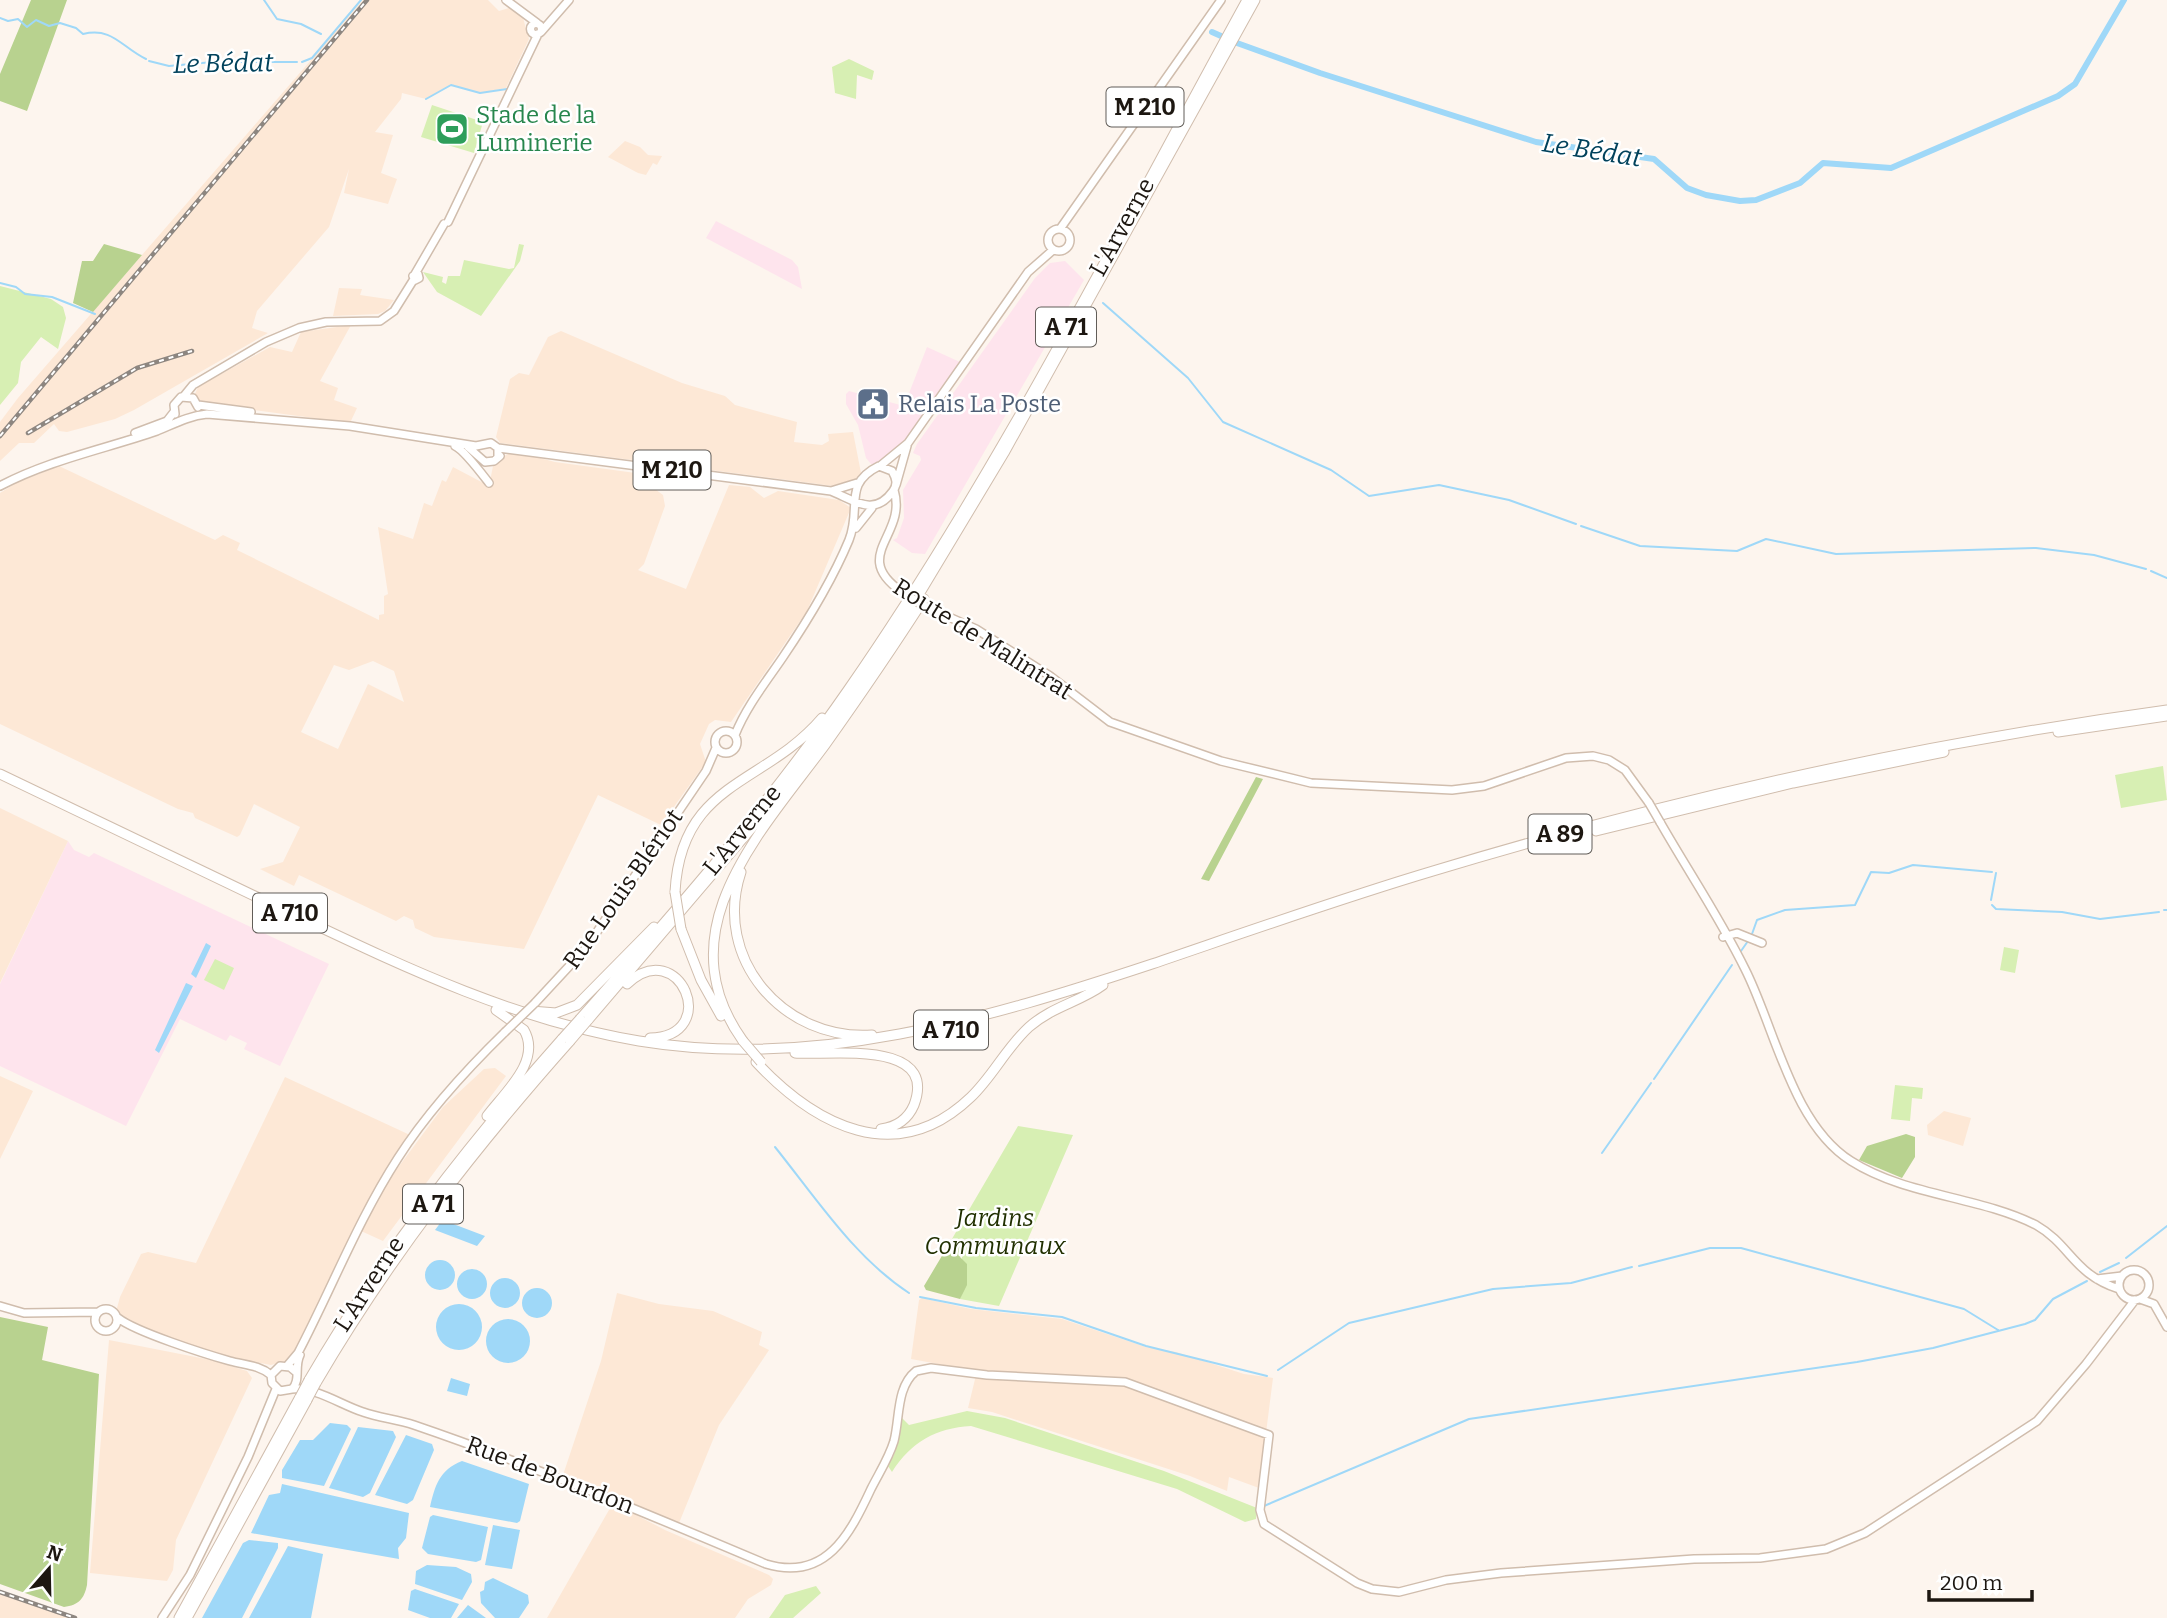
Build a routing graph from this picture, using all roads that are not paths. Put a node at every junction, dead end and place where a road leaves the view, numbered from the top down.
1 (505, 0) edge
2 (569, 0) edge
3 (1221, 0) edge
4 (1247, 0) edge
5 (1255, 0) edge
6 (536, 29) junction
7 (1063, 230) junction
8 (1051, 247) junction
9 (188, 397) junction
10 (198, 405) junction
11 (177, 416) junction
12 (194, 417) junction
13 (314, 422) junction
14 (432, 437) junction
15 (908, 443) junction
16 (498, 448) junction
17 (480, 450) junction
18 (514, 451) junction
19 (498, 457) junction
20 (879, 466) junction
21 (489, 483) dead end
22 (857, 483) junction
23 (0, 486) edge
24 (895, 488) junction
25 (831, 491) junction
26 (856, 502) junction
27 (881, 503) junction
28 (873, 508) junction
29 (896, 518) junction
30 (959, 530) junction
31 (850, 538) junction
32 (847, 691) junction
33 (2167, 710) edge
34 (2167, 716) edge
35 (731, 733) junction
36 (716, 748) junction
37 (724, 753) junction
38 (706, 771) junction
39 (0, 774) edge
40 (0, 780) edge
41 (762, 830) junction
42 (684, 901) junction
43 (1739, 938) junction
44 (1726, 939) junction
45 (1736, 953) junction
46 (446, 985) junction
47 (1103, 985) junction
48 (1757, 996) junction
49 (496, 1010) junction
50 (584, 1020) junction
51 (926, 1030) junction
52 (621, 1037) junction
53 (566, 1040) junction
54 (741, 1041) junction
55 (795, 1053) junction
56 (759, 1062) junction
57 (463, 1154) junction
58 (2122, 1276) junction
59 (2096, 1279) junction
60 (333, 1281) junction
61 (2148, 1287) junction
62 (2121, 1291) junction
63 (2137, 1299) junction
64 (2, 1306) edge
65 (97, 1316) junction
66 (118, 1318) junction
67 (2167, 1320) edge
68 (115, 1327) junction
69 (2167, 1327) edge
70 (137, 1329) junction
71 (2113, 1330) junction
72 (220, 1357) junction
73 (287, 1366) junction
74 (277, 1368) junction
75 (271, 1375) junction
76 (297, 1376) junction
77 (313, 1381) junction
78 (276, 1389) junction
79 (289, 1391) junction
80 (320, 1395) junction
81 (303, 1398) junction
82 (248, 1457) junction
83 (162, 1618) edge
84 (179, 1618) edge
85 (187, 1618) edge

1 - 6 main road
2 - 6 main road
3 - 7 main road, M 210
4 - 32 highway, L'Arverne / A 71
5 - 30 highway, L'Arverne / A 71
6 - 9 main road
7 - 8 main road
7 - 8 main road
8 - 15 main road
9 - 10 main road
9 - 11 main road
10 - 12 main road
10 - 13 main road
11 - 12 main road
11 - 23 main road
12 - 13 main road
13 - 14 main road
14 - 17 main road
14 - 21 main road
15 - 20 main road
15 - 24 main road
16 - 17 main road
16 - 18 main road, M 210
16 - 19 main road
17 - 19 main road
18 - 19 main road, M 210
18 - 25 main road, M 210
20 - 22 main road
20 - 24 main road
22 - 25 main road, M 210
22 - 26 main road
24 - 27 main road
24 - 29 main road
25 - 26 main road, M 210
26 - 28 main road
26 - 31 main road
27 - 28 main road
27 - 29 main road
28 - 31 main road
29 - 44 main road, Route de Malintrat, bridge
30 - 41 highway
30 - 50 highway, L'Arverne / A 71
31 - 35 main road
32 - 42 highway, L'Arverne / A 71
32 - 54 highway, bridge
33 - 51 highway, A 89
34 - 47 highway, A 89
35 - 36 main road
35 - 37 main road
36 - 37 main road
36 - 38 main road
37 - 38 main road
38 - 60 main road, Rue Louis Blériot, bridge
39 - 46 highway, A 710
40 - 49 highway, A 710
41 - 51 highway
41 - 54 highway
42 - 46 highway
42 - 50 highway, L'Arverne / A 71
43 - 44 main road
43 - 44 main road
43 - 45 main road
44 - 45 main road
44 - 48 main road
45 - 48 main road
46 - 52 highway, A 710
47 - 55 highway, A 710
47 - 56 highway
48 - 59 main road
49 - 55 highway, A 710
49 - 57 highway
50 - 52 highway
50 - 53 highway, L'Arverne / A 71, bridge
51 - 52 highway, A 710
53 - 57 highway, L'Arverne / A 71
53 - 77 highway, L'Arverne / A 71
54 - 56 highway, bridge
55 - 56 highway
57 - 77 highway, L'Arverne / A 71
58 - 59 main road
58 - 61 main road
58 - 62 main road
59 - 62 main road
60 - 73 main road
60 - 76 main road
61 - 63 main road
61 - 67 main road
62 - 63 main road
62 - 71 main road
63 - 69 main road
63 - 71 main road
64 - 65 main road
65 - 66 main road
65 - 68 main road
66 - 68 main road
66 - 70 main road
68 - 70 main road
70 - 72 main road
71 - 80 main road, Rue de Bourdon
72 - 74 main road
72 - 75 main road
73 - 74 main road
73 - 76 main road
74 - 75 main road
75 - 78 main road
76 - 79 main road
76 - 80 main road, Rue de Bourdon
77 - 81 highway, L'Arverne / A 71, bridge
78 - 79 main road
78 - 82 main road
79 - 80 main road, Rue de Bourdon
79 - 82 main road
81 - 84 highway, L'Arverne / A 71
81 - 85 highway, L'Arverne / A 71
82 - 83 main road

